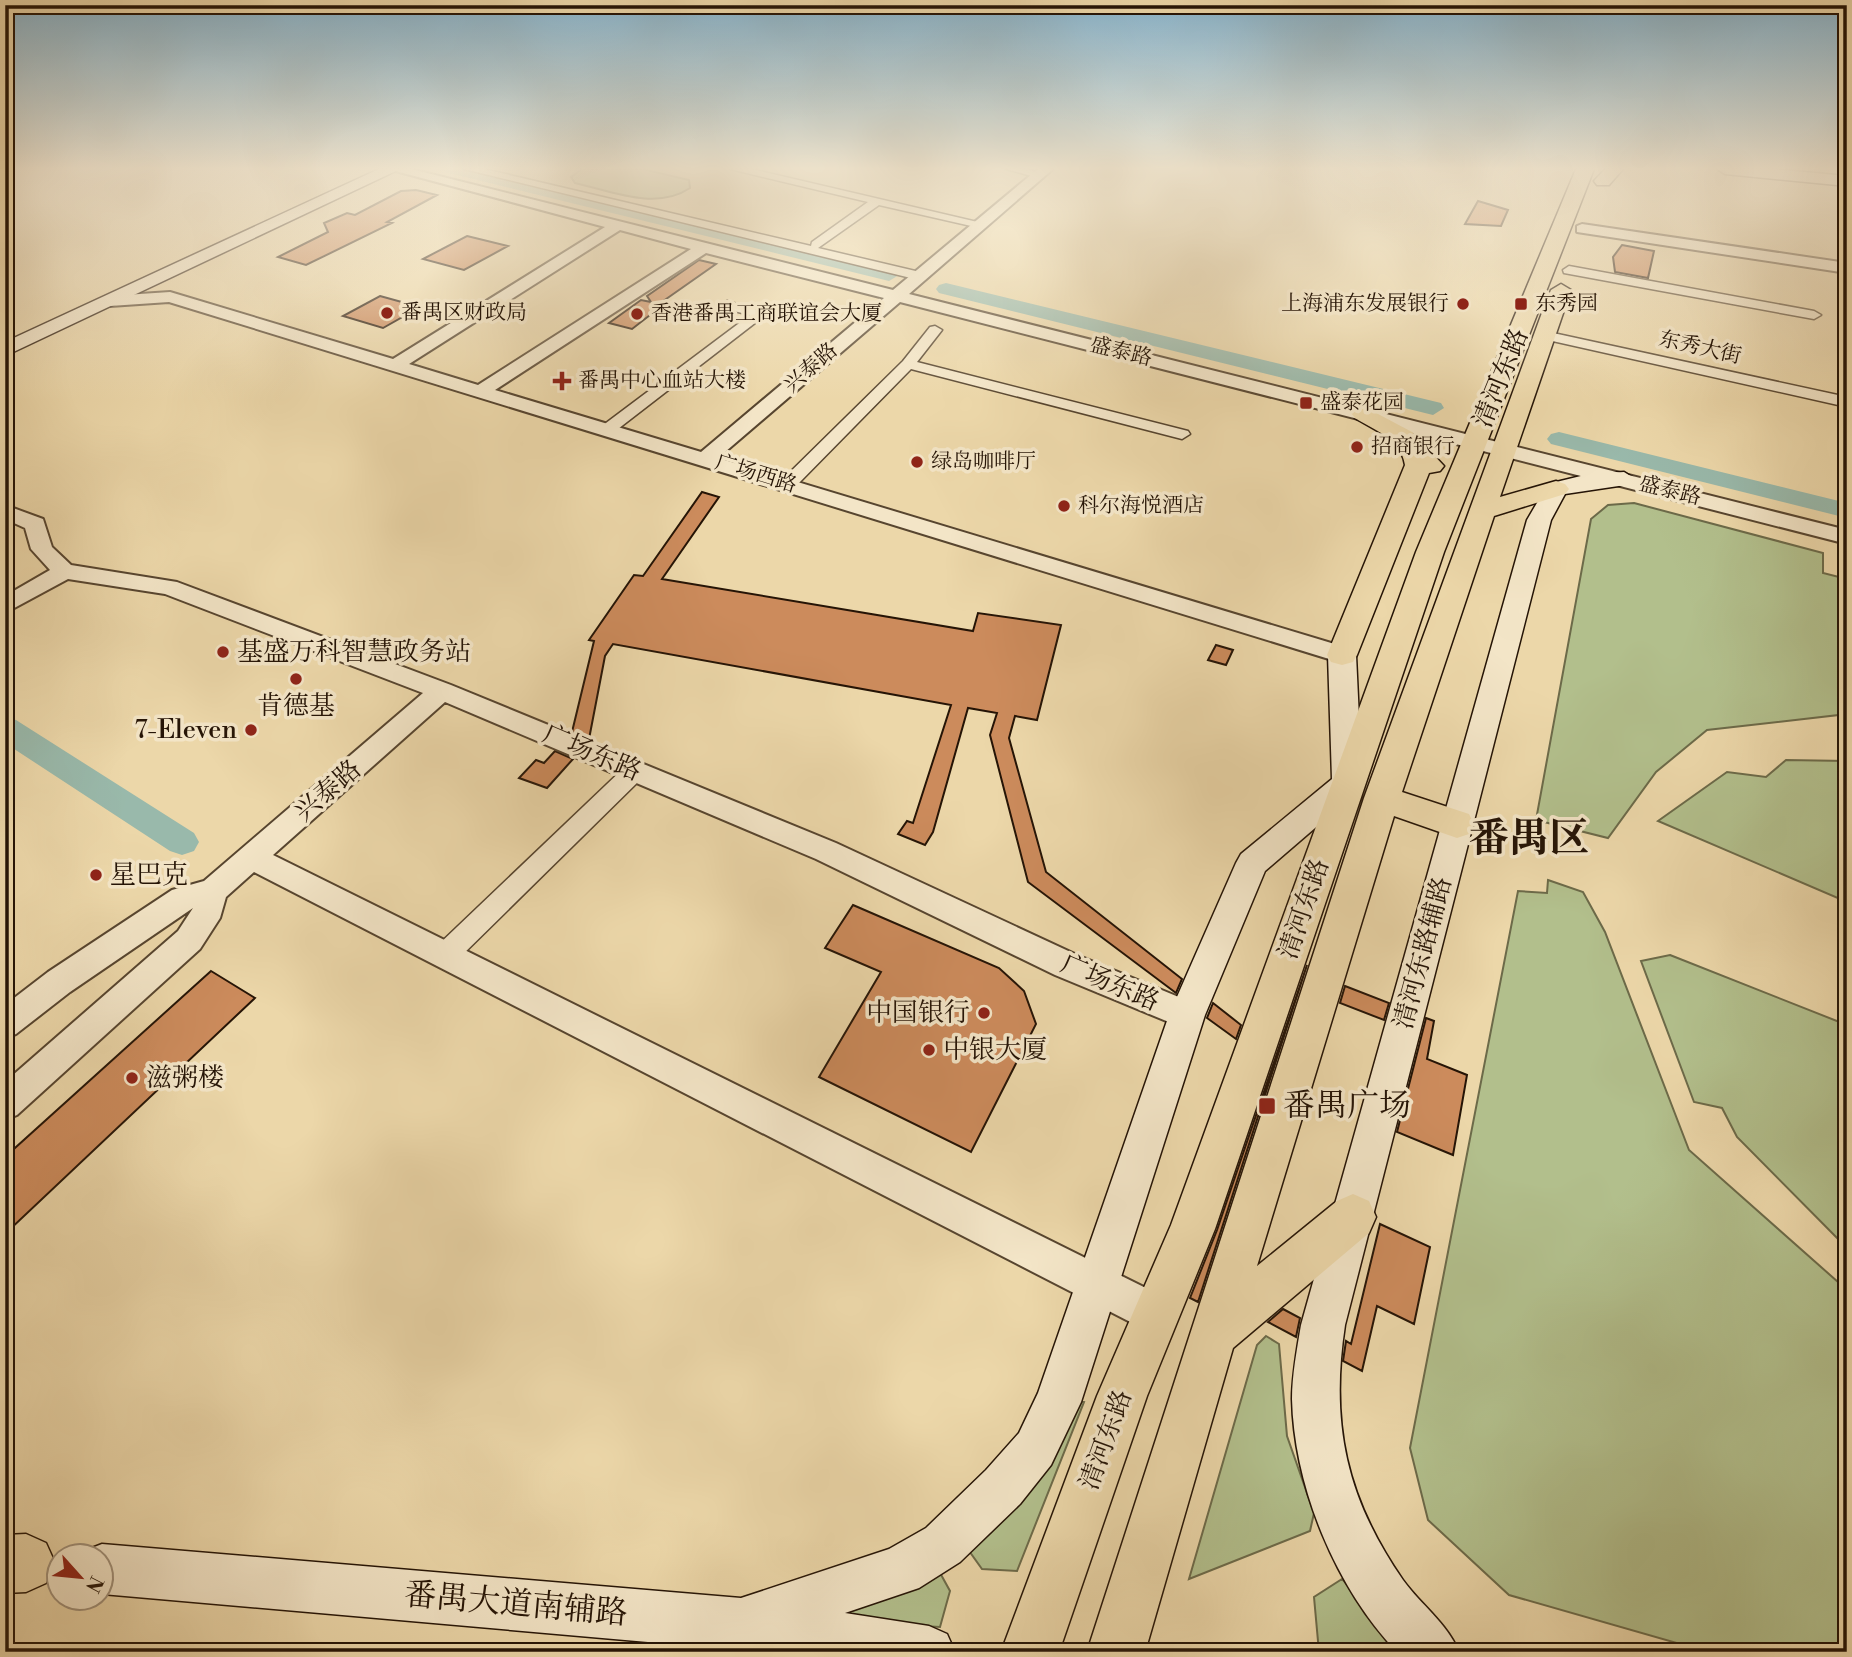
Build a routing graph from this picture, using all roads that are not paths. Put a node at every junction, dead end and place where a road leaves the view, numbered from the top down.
1 (209, 246) edge
2 (222, 246) edge
3 (584, 246) edge
4 (794, 246) edge
5 (954, 246) edge
6 (1553, 246) edge
7 (1577, 246) edge
8 (1721, 246) edge
9 (704, 247) joint
10 (1847, 268) edge
11 (1569, 270) junction
12 (169, 273) junction
13 (919, 276) junction
14 (897, 295) junction
15 (170, 297) junction
16 (110, 301) junction
17 (727, 304) dead end
18 (1814, 315) dead end
19 (935, 330) dead end
20 (1544, 335) junction
21 (5, 336) edge
22 (5, 350) edge
23 (908, 364) junction
24 (394, 366) junction
25 (481, 391) junction
26 (1492, 397) junction
27 (1847, 402) edge
28 (1520, 403) junction
29 (1363, 414) junction
30 (608, 429) junction
31 (1182, 434) dead end
32 (1476, 442) junction
33 (1504, 449) junction
34 (1415, 450) junction
35 (705, 459) junction
36 (1624, 479) junction
37 (788, 484) junction
38 (1556, 489) junction
39 (1456, 491) junction
40 (5, 510) edge
41 (1480, 511) junction
42 (1847, 537) edge
43 (1389, 541) junction
44 (1430, 552) junction
45 (64, 571) junction
46 (5, 606) edge
47 (1342, 655) junction
48 (442, 691) junction
49 (635, 771) junction
50 (1364, 791) junction
51 (1457, 824) junction
52 (251, 857) junction
53 (213, 891) junction
54 (445, 955) junction
55 (1187, 1015) junction
56 (5, 1024) edge
57 (5, 1104) edge
58 (1353, 1217) junction
59 (1099, 1284) junction
60 (1156, 1314) junction
61 (1213, 1334) junction
62 (116, 1570) edge
63 (741, 1623) junction
64 (929, 1652) edge
65 (1030, 1652) edge
66 (1116, 1652) edge
67 (1433, 1652) edge

1 - 21 main road
2 - 12 main road
3 - 24 street
4 - 13 street
5 - 13 street, 兴泰路
6 - 26 main road, 清河东路
7 - 11 main road, 清河东路
8 - 10 street
9 - 14 street, 盛泰路
9 - 25 street
11 - 18 street
11 - 20 main road, 清河东路
12 - 15 street
12 - 16 main road
13 - 14 street, 兴泰路
14 - 29 street, 盛泰路
14 - 35 street, 兴泰路
15 - 16 street
15 - 24 street, 广场西路
16 - 22 main road
17 - 30 street
19 - 23 street
20 - 27 street, 东秀大街
20 - 28 main road, 清河东路
23 - 31 street
23 - 37 street
24 - 25 street, 广场西路
25 - 30 street, 广场西路
26 - 28 main road
26 - 32 main road, 清河东路
28 - 33 main road, 清河东路
29 - 32 street, 盛泰路
29 - 34 main road
30 - 35 street, 广场西路
32 - 33 street, 盛泰路
32 - 39 main road, 清河东路
33 - 36 street, 盛泰路
33 - 41 main road, 清河东路
34 - 39 main road
34 - 43 main road
35 - 37 street, 广场西路
36 - 38 main road
36 - 42 street, 盛泰路
37 - 47 street, 广场西路
38 - 41 main road
38 - 51 main road, 清河东路辅路
39 - 44 main road, 清河东路
40 - 45 street
41 - 50 main road, 清河东路
43 - 44 main road
43 - 47 main road
44 - 50 main road, 清河东路
45 - 46 street
45 - 48 street, 广场东路
47 - 50 main road
48 - 49 street, 广场东路
48 - 52 street, 兴泰路
49 - 54 street
49 - 55 street, 广场东路
50 - 51 main road
50 - 55 main road
50 - 60 main road, 清河东路
50 - 61 main road, 清河东路
51 - 58 main road, 清河东路辅路
52 - 53 street, 兴泰路
52 - 54 street
53 - 56 street, 兴泰路
53 - 57 street, 兴泰路
54 - 59 street
55 - 59 main road
58 - 61 main road
58 - 67 main road, 清河东路辅路
59 - 60 street
59 - 63 main road
60 - 65 main road, 清河东路
61 - 66 main road, 清河东路
62 - 63 main road, 番禺大道南辅路
63 - 64 main road, 番禺大道南辅路

